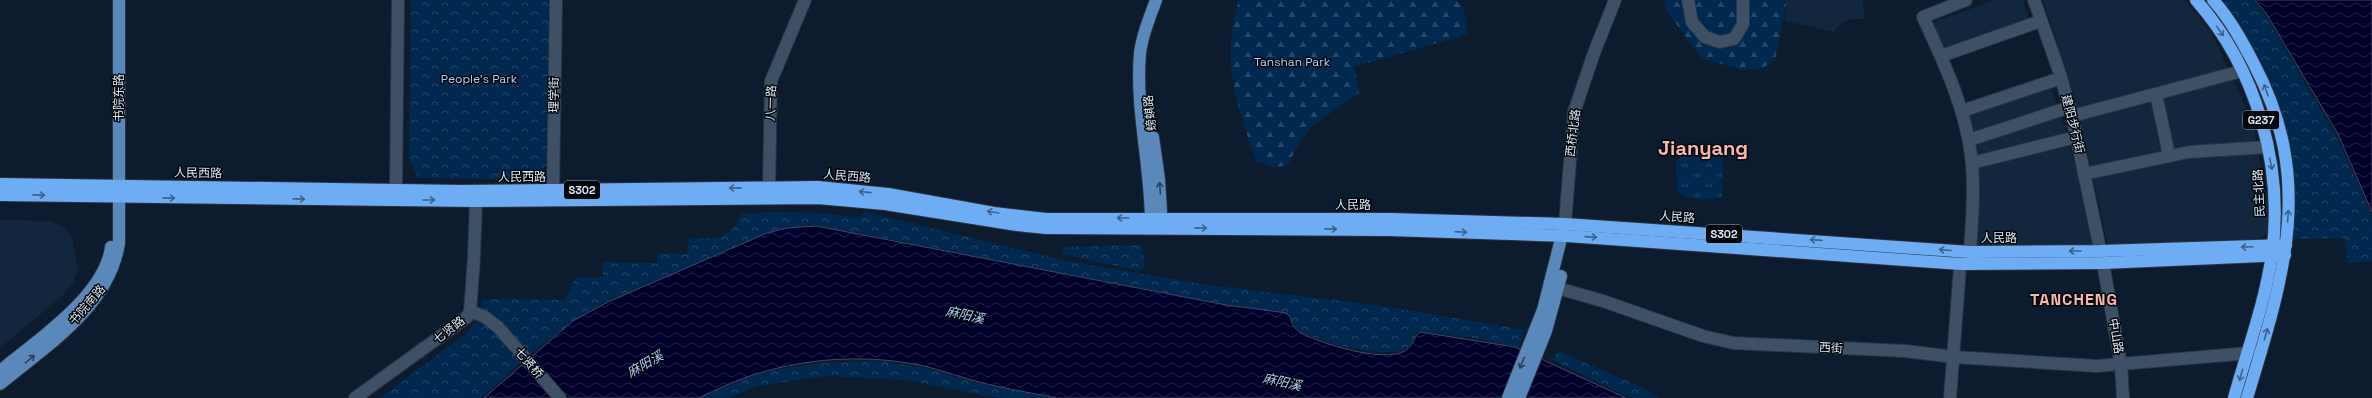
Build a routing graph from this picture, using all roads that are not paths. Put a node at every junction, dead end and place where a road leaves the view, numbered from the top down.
1 (113, 0) edge
2 (119, 0) edge
3 (398, 0) edge
4 (556, 0) edge
5 (805, 0) edge
6 (1156, 0) edge
7 (1163, 0) edge
8 (1615, 0) edge
9 (1688, 0) edge
10 (1743, 0) edge
11 (1966, 0) edge
12 (2034, 0) edge
13 (2196, 0) edge
14 (2213, 0) edge
15 (2042, 21) junction
16 (1941, 56) junction
17 (2242, 71) junction
18 (2061, 78) junction
19 (2156, 94) junction
20 (1962, 111) junction
21 (2071, 112) junction
22 (2076, 137) junction
23 (1969, 140) junction
24 (2268, 147) junction
25 (2169, 154) junction
26 (1972, 163) junction
27 (2084, 174) junction
28 (0, 184) edge
29 (769, 188) junction
30 (396, 190) junction
31 (116, 191) junction
32 (553, 191) junction
33 (0, 195) edge
34 (476, 201) junction
35 (1157, 223) junction
36 (1564, 232) junction
37 (2286, 250) junction
38 (2272, 251) junction
39 (1966, 252) junction
40 (2102, 257) junction
41 (1961, 264) junction
42 (1554, 287) junction
43 (470, 311) junction
44 (1541, 330) junction
45 (2261, 352) junction
46 (2247, 353) junction
47 (1954, 357) junction
48 (2121, 364) junction
49 (0, 371) edge
50 (0, 384) edge
51 (355, 398) edge
52 (560, 398) edge
53 (1508, 398) edge
54 (1519, 398) edge
55 (1950, 398) edge
56 (2123, 398) edge
57 (2234, 398) edge
58 (2247, 398) edge

1 - 31 main road, 书院东路
2 - 31 main road, 书院东路
3 - 30 street
4 - 32 street, 理学街
5 - 29 street, 八一路
6 - 35 main road
35 -> 7 main road, 螃蜞路
8 - 36 street, 西桥北路
9 - 10 street
11 - 16 street
12 - 15 street, 建阳步行街
13 -> 17 highway, 民主北路 / G237
37 -> 14 highway, G237
15 - 16 street
15 - 18 street, 建阳步行街
16 - 20 street
17 - 19 street
17 - 24 highway, 民主北路 / G237
18 - 20 street
18 - 21 street, 建阳步行街
19 - 21 street
19 - 25 street
20 - 23 street
21 - 22 street, 建阳步行街
21 - 23 street
22 - 26 street
22 - 27 street, 建阳步行街
23 - 26 street
24 - 25 street
24 -> 38 highway, 民主北路 / G237
25 - 27 street
26 - 39 street
27 - 40 street, 建阳步行街
28 - 31 highway, 人民西路 / S302
29 -> 32 highway, 人民西路 / S302
35 -> 29 highway, 人民西路 / S302
30 - 31 highway, 人民西路 / S302
30 - 32 highway, 人民西路 / S302
33 -> 31 highway, 人民西路 / S302
31 -> 34 highway, 人民西路 / S302
31 - 49 main road
50 -> 31 main road, 书院南路
34 - 35 highway, 人民西路 / S302
34 - 43 street, 七贤路
35 - 36 highway, 人民路 / S302
39 -> 36 highway, 人民路 / S302
36 -> 41 highway, 人民路 / S302
36 - 42 main road
37 - 38 highway, 人民路 / S302
45 -> 37 highway, G237
38 - 40 highway, 人民路 / S302
38 - 46 highway, 民主北路 / G237
40 -> 39 highway, 人民路 / S302
39 - 41 street
40 - 41 highway, 人民路 / S302
40 - 48 street, 中山路
41 - 47 street
42 - 44 main road
42 - 47 street, 西街
43 - 51 street, 七贤路
43 - 52 street, 七贤桥
44 -> 53 main road
44 - 54 main road
45 - 46 street, 西街
45 - 58 highway, G237
46 - 48 street, 西街
46 -> 57 highway, 民主北路 / G237
47 - 48 street, 西街
47 - 55 street
48 - 56 street, 中山路

